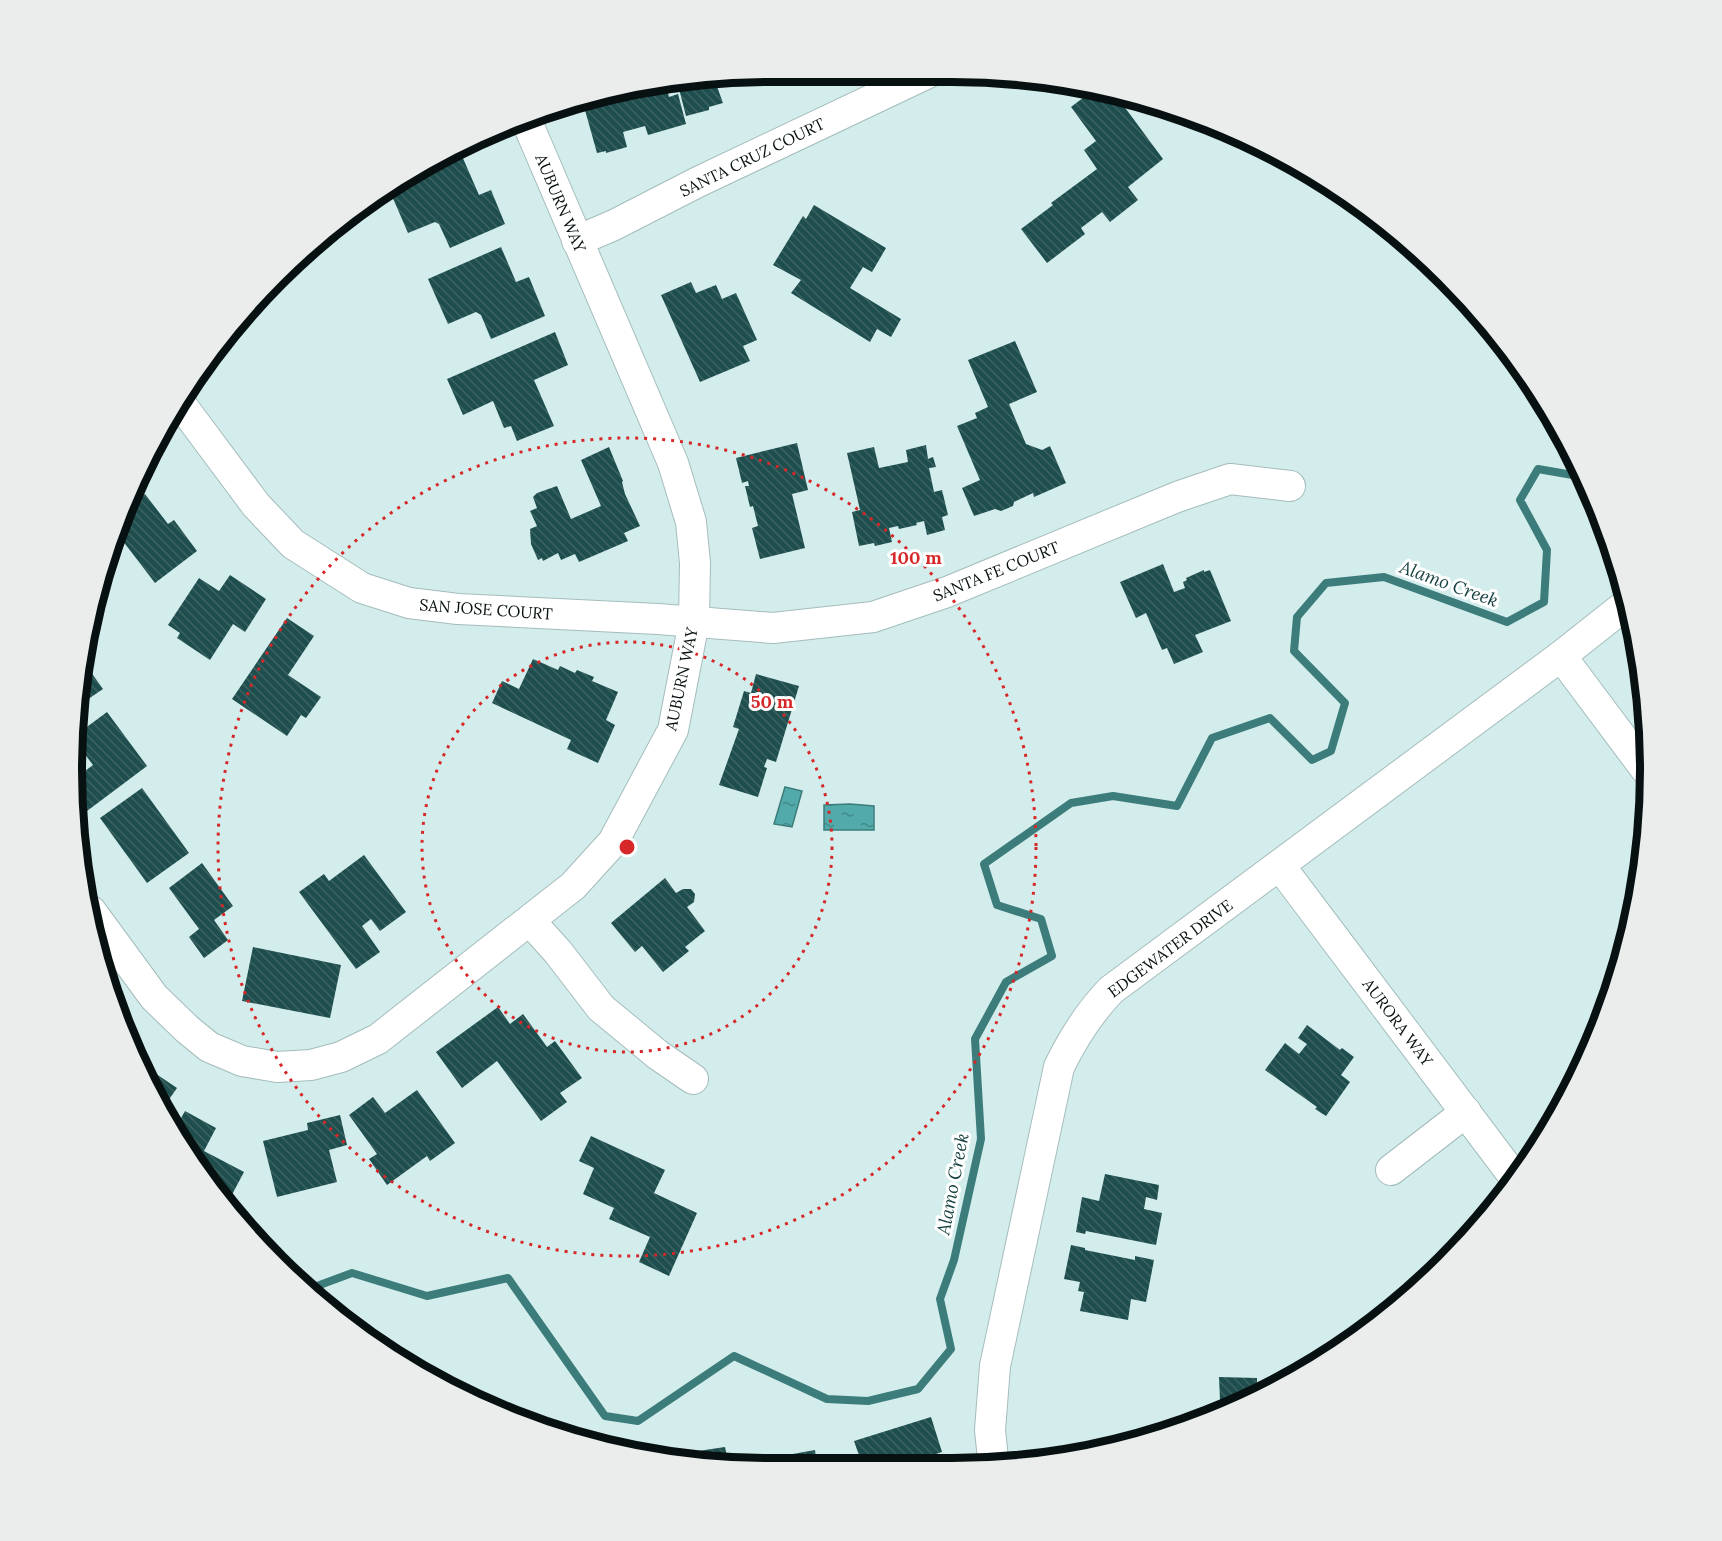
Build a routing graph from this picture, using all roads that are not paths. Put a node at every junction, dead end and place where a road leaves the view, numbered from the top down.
1 (909, 82) edge
2 (529, 127) edge
3 (577, 241) junction
4 (185, 410) edge
5 (1290, 486) dead end
6 (1620, 609) edge
7 (694, 622) junction
8 (1561, 656) junction
9 (1640, 761) edge
10 (1280, 866) junction
11 (530, 921) junction
12 (111, 960) edge
13 (693, 1079) dead end
14 (1466, 1112) junction
15 (1391, 1170) dead end
16 (1510, 1171) edge
17 (993, 1457) edge

1 - 3 street, SANTA CRUZ COURT
2 - 3 street, AUBURN WAY
3 - 7 street, AUBURN WAY
4 - 7 street, SAN JOSE COURT
5 - 7 street, SANTA FE COURT
6 - 8 street, EDGEWATER DRIVE
7 - 11 street, AUBURN WAY
8 - 9 street
8 - 10 street, EDGEWATER DRIVE
10 - 14 street, AURORA WAY
10 - 17 street, EDGEWATER DRIVE
11 - 12 street, AUBURN WAY
11 - 13 street
14 - 15 street
14 - 16 street, AURORA WAY

